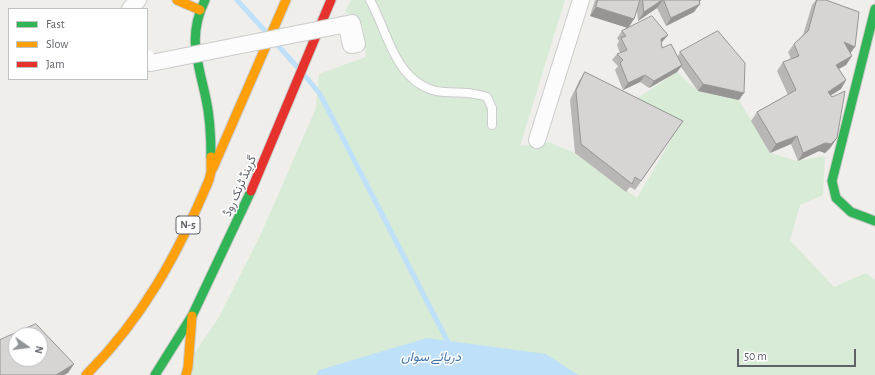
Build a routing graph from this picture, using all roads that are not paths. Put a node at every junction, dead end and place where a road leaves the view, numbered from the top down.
1 (138, 0) edge
2 (176, 0) edge
3 (206, 0) edge
4 (286, 0) edge
5 (331, 0) edge
6 (370, 0) edge
7 (581, 0) edge
8 (131, 8) edge
9 (875, 9) edge
10 (200, 10) junction
11 (315, 38) junction
12 (148, 59) edge
13 (492, 125) dead end
14 (537, 140) dead end
15 (211, 174) junction
16 (875, 221) edge
17 (192, 316) junction
18 (86, 375) edge
19 (155, 375) edge
20 (186, 375) edge

1 - 8 street
2 - 10 main road
3 - 10 main road, N-5
4 - 15 main road, N-5
5 - 11 main road, گرینڈ ٹرنک روڈ
6 - 13 lane
7 - 14 street
9 - 16 main road
10 - 15 main road, N-5
11 - 12 street, bridge
11 - 17 main road, گرینڈ ٹرنک روڈ
15 - 18 main road, N-5
17 - 19 main road, گرینڈ ٹرنک روڈ
17 - 20 main road

